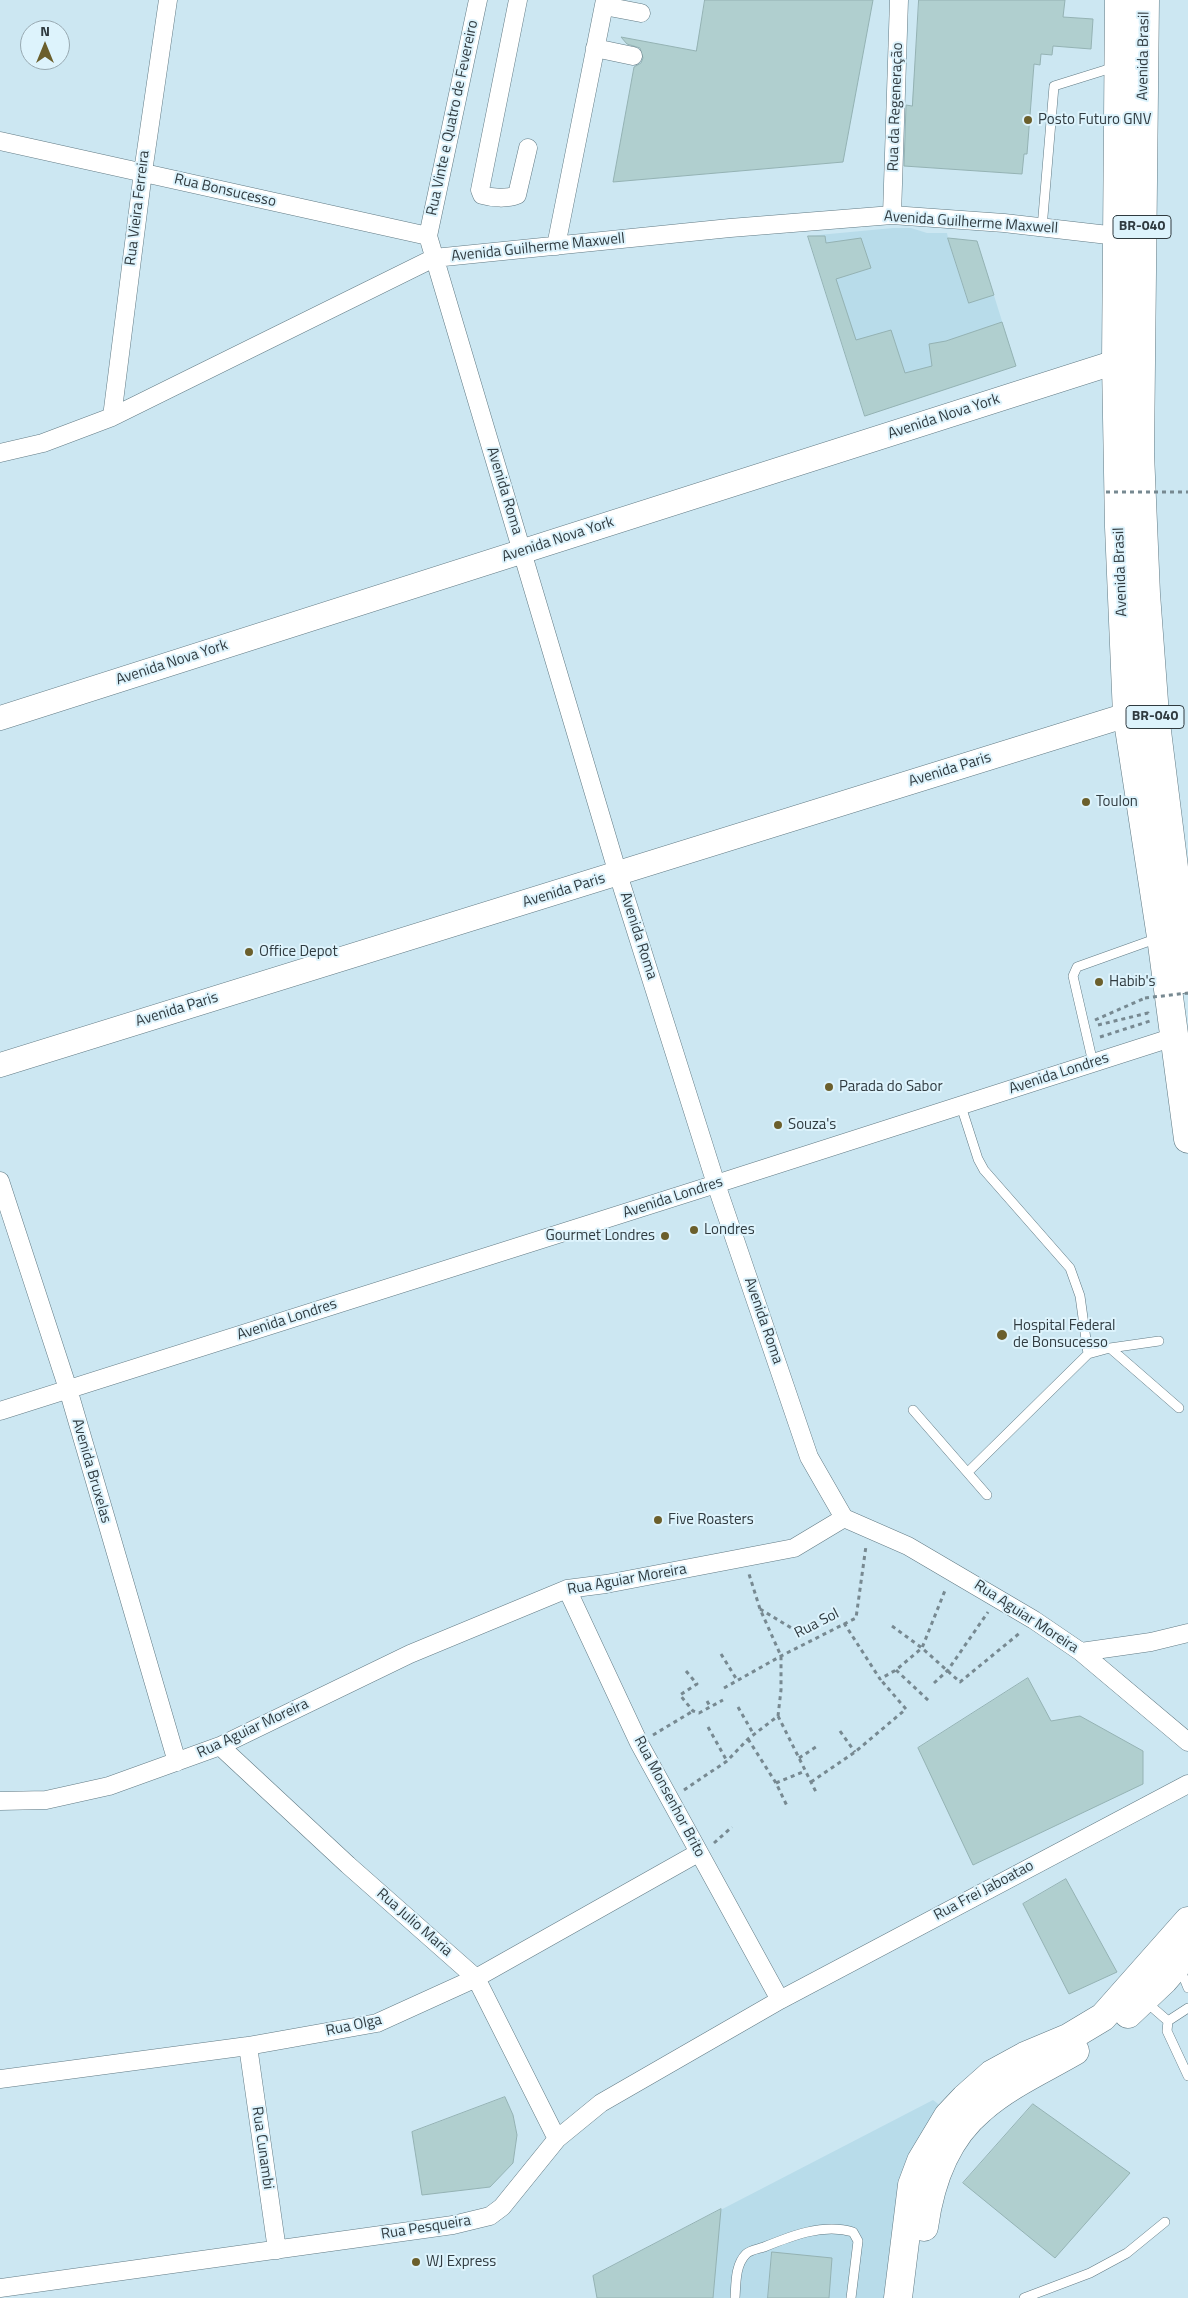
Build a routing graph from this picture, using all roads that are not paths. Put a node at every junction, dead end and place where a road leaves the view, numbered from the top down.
1 (168, 0) edge
2 (478, 0) edge
3 (518, 0) edge
4 (899, 0) edge
5 (1119, 0) edge
6 (1141, 0) edge
7 (1145, 0) edge
8 (605, 3) edge
9 (641, 13) dead end
10 (596, 48) junction
11 (633, 56) dead end
12 (1118, 66) junction
13 (0, 141) edge
14 (528, 148) dead end
15 (143, 172) junction
16 (892, 215) junction
17 (1042, 228) junction
18 (428, 236) junction
19 (1117, 236) junction
20 (556, 246) junction
21 (434, 258) junction
22 (1116, 362) junction
23 (112, 417) junction
24 (0, 453) edge
25 (522, 552) junction
26 (1127, 715) junction
27 (0, 718) edge
28 (618, 874) junction
29 (1160, 937) junction
30 (1188, 980) edge
31 (1174, 1037) junction
32 (1099, 1061) junction
33 (0, 1065) edge
34 (961, 1106) junction
35 (1188, 1139) edge
36 (0, 1181) edge
37 (716, 1184) junction
38 (1159, 1341) dead end
39 (1110, 1348) junction
40 (1088, 1354) junction
41 (68, 1389) junction
42 (1179, 1408) dead end
43 (913, 1410) dead end
44 (0, 1411) edge
45 (968, 1472) junction
46 (988, 1495) dead end
47 (844, 1518) junction
48 (567, 1589) junction
49 (1188, 1633) edge
50 (1080, 1652) junction
51 (1188, 1742) edge
52 (220, 1746) junction
53 (177, 1762) junction
54 (1188, 1784) edge
55 (0, 1801) edge
56 (705, 1848) junction
57 (1188, 1921) edge
58 (1183, 1958) edge
59 (476, 1978) junction
60 (1188, 1988) edge
61 (780, 2000) junction
62 (1143, 2000) junction
63 (1188, 2008) edge
64 (1168, 2021) junction
65 (248, 2046) junction
66 (1188, 2076) edge
67 (0, 2079) edge
68 (558, 2139) junction
69 (1165, 2222) dead end
70 (277, 2250) junction
71 (0, 2288) edge
72 (735, 2298) edge
73 (851, 2298) edge
74 (898, 2298) edge
75 (916, 2298) edge
76 (1024, 2298) edge

1 - 15 street, Rua Vieira Ferreira
2 - 18 street, Rua Vinte e Quatro de Fevereiro
3 - 14 street
4 - 16 street, Rua da Regeneração
5 - 12 highway, Avenida Brasil
6 - 19 highway
7 - 30 highway, Avenida Brasil / BR-040
8 - 9 street
8 - 10 street
10 - 11 street
10 - 20 street
12 - 17 lane
12 - 19 highway, Avenida Brasil
13 - 15 street, Rua Bonsucesso
15 - 18 street, Rua Bonsucesso
15 - 23 street, Rua Vieira Ferreira
16 - 17 street, Avenida Guilherme Maxwell
16 - 20 street, Avenida Guilherme Maxwell
17 - 19 street, Avenida Guilherme Maxwell
18 - 21 street
19 - 22 highway, Avenida Brasil
20 - 21 street, Avenida Guilherme Maxwell
21 - 23 street, Avenida Guilherme Maxwell
21 - 25 street, Avenida Roma
22 - 25 main road, Avenida Nova York
22 - 26 highway, Avenida Brasil
23 - 24 street, Avenida Guilherme Maxwell
25 - 27 main road, Avenida Nova York
25 - 28 street, Avenida Roma
26 - 28 main road, Avenida Paris
26 - 29 highway, Avenida Brasil
28 - 33 main road, Avenida Paris
28 - 37 street, Avenida Roma
29 - 31 highway, Avenida Brasil
29 - 32 lane
31 - 32 street, Avenida Londres
31 - 35 highway, Avenida Brasil
32 - 34 street, Avenida Londres
34 - 37 street, Avenida Londres
34 - 40 lane
36 - 41 street, Avenida Bruxelas
37 - 41 street, Avenida Londres
37 - 47 street, Avenida Roma
38 - 39 lane
39 - 40 lane
39 - 42 lane
40 - 45 lane
41 - 44 street, Avenida Londres
41 - 53 street, Avenida Bruxelas
43 - 45 lane
45 - 46 lane
47 - 48 street, Rua Aguiar Moreira
47 - 50 street, Rua Aguiar Moreira
48 - 52 street, Rua Aguiar Moreira
48 - 56 street, Rua Monsenhor Brito
49 - 50 street
50 - 51 street, Rua Aguiar Moreira
52 - 53 street, Rua Aguiar Moreira
52 - 59 street, Rua Julio Maria
53 - 55 street, Rua Aguiar Moreira
54 - 61 street, Rua Frei Jaboatao
56 - 59 street, Rua Olga
56 - 61 street, Rua Monsenhor Brito
57 - 74 highway
58 - 60 lane
58 - 62 highway
59 - 65 street, Rua Olga
59 - 68 street, Rua Julio Maria
61 - 68 street, Rua Pesqueira
62 - 64 lane
62 - 75 highway
63 - 64 lane
64 - 66 lane
65 - 67 street, Rua Olga
65 - 70 street, Rua Cunambi
68 - 70 street, Rua Pesqueira
69 - 76 lane
70 - 71 street, Rua Pesqueira
72 - 73 lane

